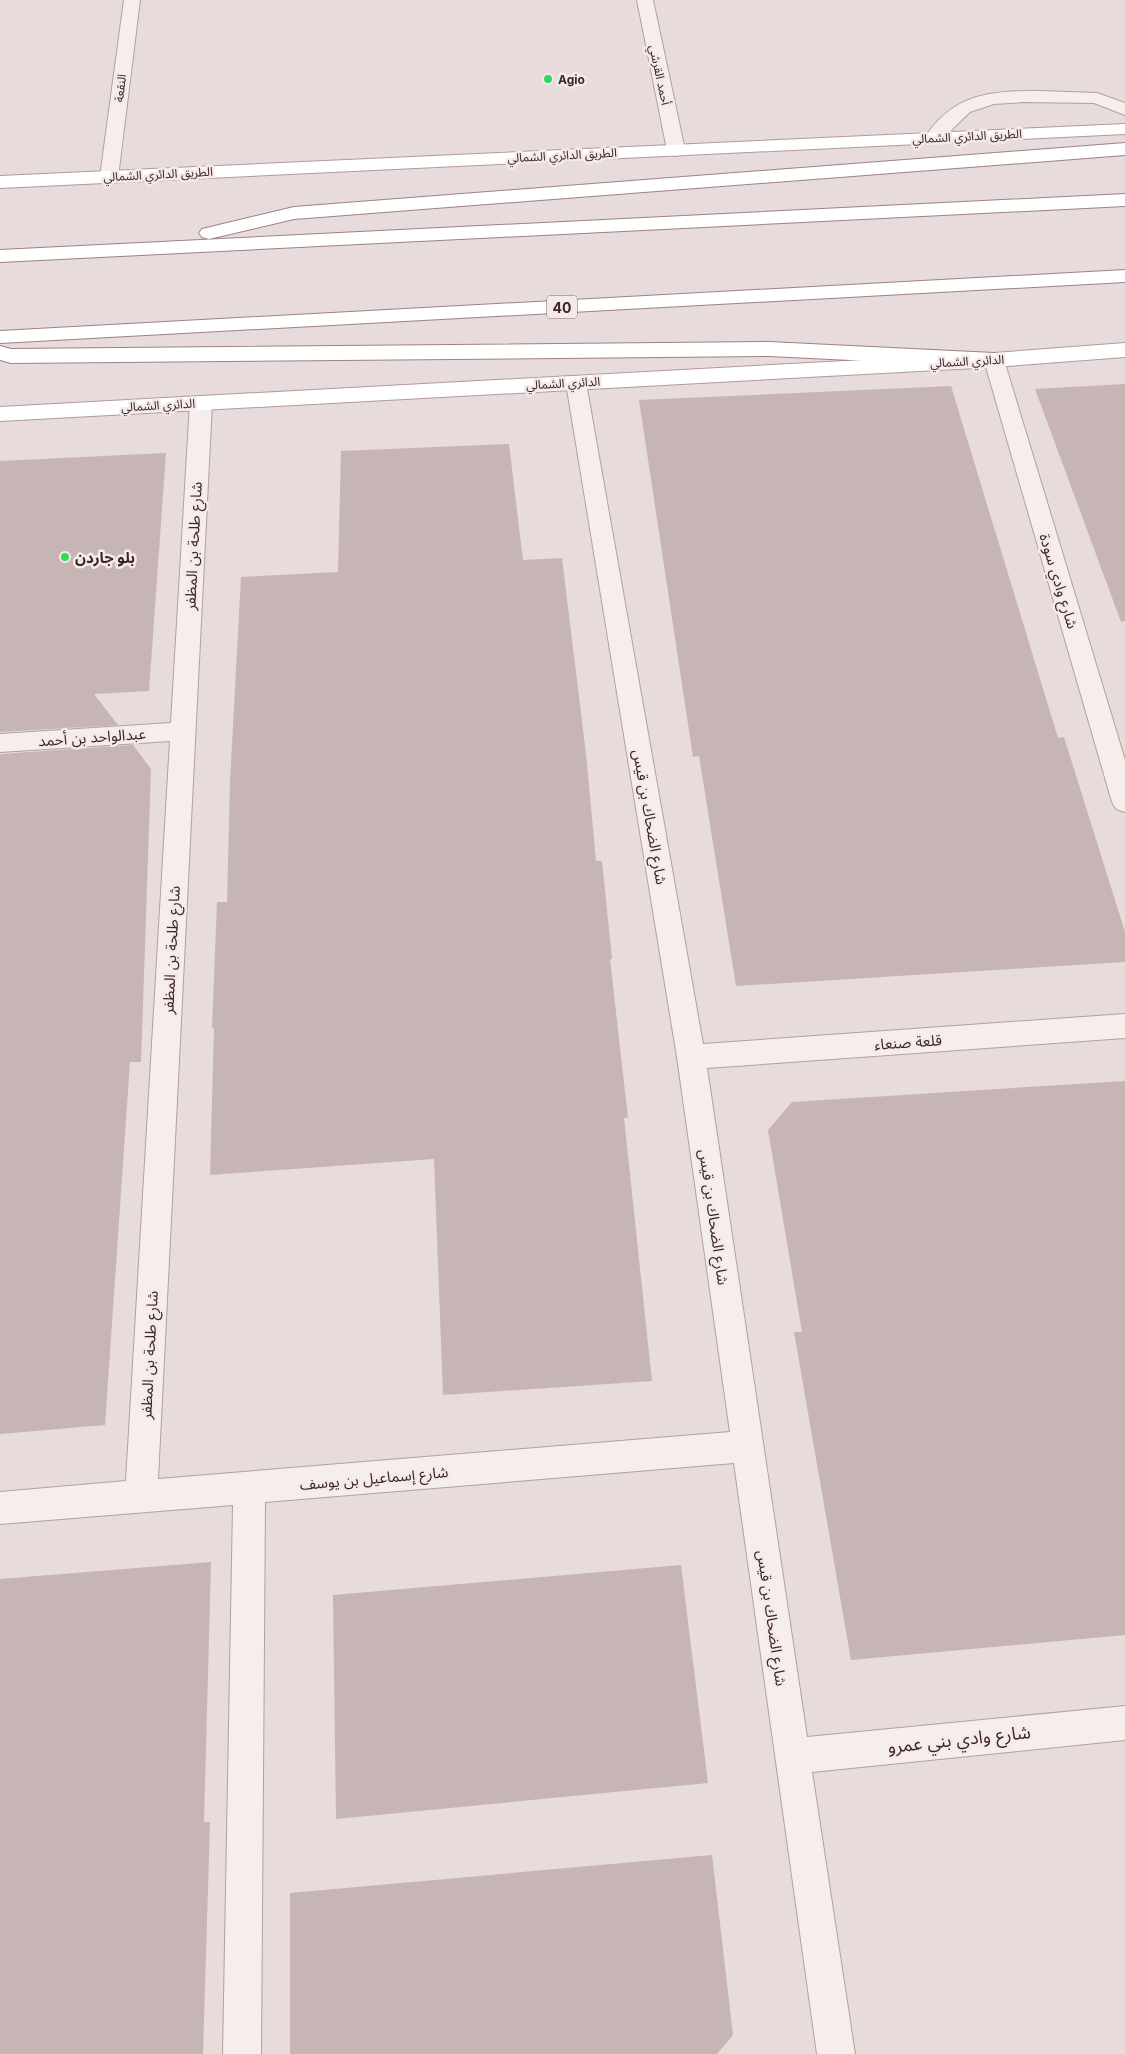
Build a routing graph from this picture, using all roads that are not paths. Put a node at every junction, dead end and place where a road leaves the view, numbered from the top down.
1 (132, 0) edge
2 (645, 0) edge
3 (1125, 110) edge
4 (1125, 128) edge
5 (934, 137) junction
6 (1125, 149) edge
7 (676, 150) junction
8 (109, 177) junction
9 (0, 182) edge
10 (1125, 200) edge
11 (139, 249) junction
12 (0, 256) edge
13 (1125, 276) edge
14 (0, 337) edge
15 (1125, 350) edge
16 (0, 353) edge
17 (994, 360) junction
18 (576, 383) junction
19 (201, 403) junction
20 (0, 414) edge
21 (184, 731) junction
22 (0, 743) edge
23 (1125, 802) edge
24 (1125, 1026) edge
25 (691, 1057) junction
26 (747, 1446) junction
27 (249, 1489) junction
28 (141, 1497) junction
29 (0, 1508) edge
30 (1125, 1723) edge
31 (793, 1756) junction
32 (242, 2054) edge
33 (836, 2054) edge

1 - 8 street, النقعة
2 - 7 street, أحمد القرشي
3 - 5 street
4 - 5 main road, الطريق الدائري الشمالي
5 - 7 main road, الطريق الدائري الشمالي
6 - 11 main road
7 - 8 main road, الطريق الدائري الشمالي
8 - 9 main road, الطريق الدائري الشمالي
10 - 11 main road
11 - 12 main road
13 - 14 main road, 40
15 - 17 main road, الدائري الشمالي
16 - 17 main road
17 - 18 main road, الدائري الشمالي
17 - 23 street, شارع وادي سودة
18 - 19 main road, الدائري الشمالي
18 - 25 street, شارع الضحاك بن قيس
19 - 20 main road, الدائري الشمالي
19 - 21 street, شارع طلحة بن المظفر
21 - 22 street, عبدالواحد بن أحمد
21 - 28 street, شارع طلحة بن المظفر
24 - 25 street, قلعة صنعاء
25 - 26 street, شارع الضحاك بن قيس
26 - 27 street, شارع إسماعيل بن يوسف
26 - 31 street, شارع الضحاك بن قيس
27 - 28 street, شارع إسماعيل بن يوسف
27 - 32 street
28 - 29 street, شارع إسماعيل بن يوسف
30 - 31 street, شارع وادي بني عمرو
31 - 33 street, شارع الضحاك بن قيس

